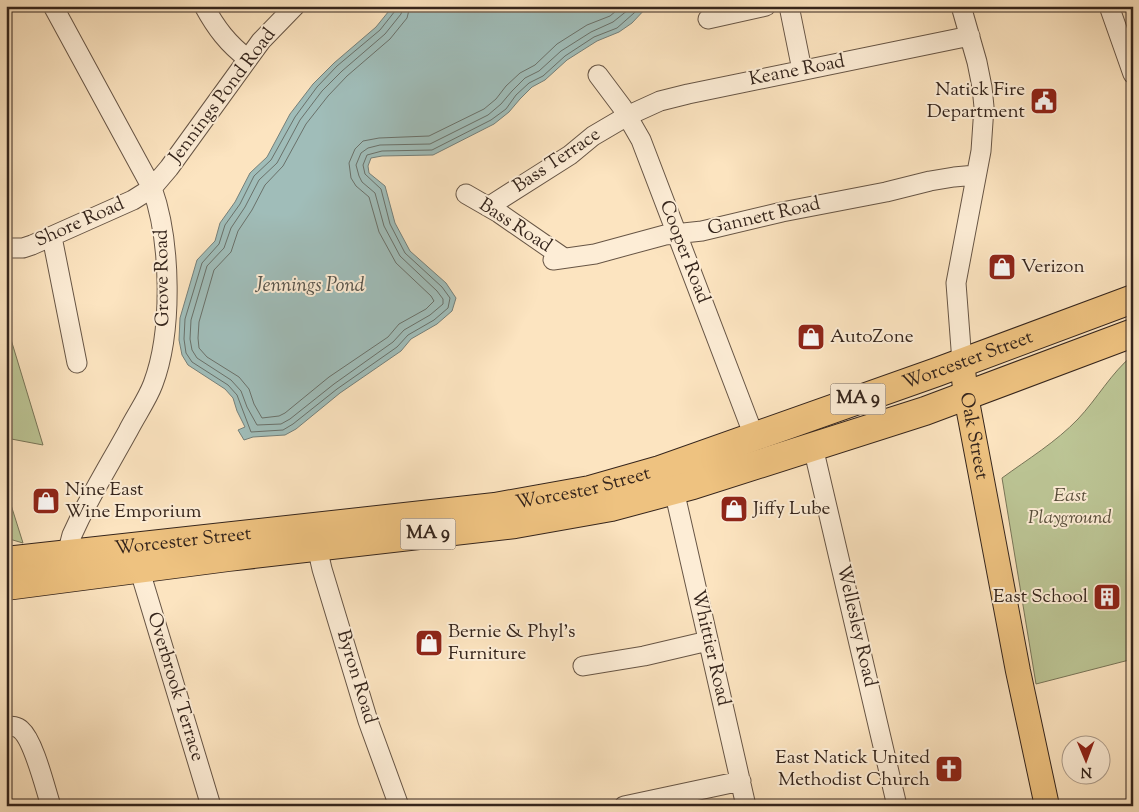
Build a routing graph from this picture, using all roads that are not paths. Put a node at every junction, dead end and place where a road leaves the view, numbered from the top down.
1 (53, 6) edge
2 (204, 6) edge
3 (296, 6) edge
4 (766, 6) edge
5 (789, 6) edge
6 (961, 6) edge
7 (1108, 6) edge
8 (708, 19) dead end
9 (970, 36) junction
10 (248, 59) junction
11 (802, 70) junction
12 (1133, 74) edge
13 (598, 75) dead end
14 (627, 116) junction
15 (976, 175) junction
16 (152, 188) junction
17 (466, 194) dead end
18 (488, 207) junction
19 (676, 234) junction
20 (52, 237) junction
21 (6, 248) edge
22 (558, 259) joint
23 (1133, 299) edge
24 (1133, 333) edge
25 (962, 362) junction
26 (77, 363) dead end
27 (966, 396) junction
28 (754, 436) junction
29 (813, 447) junction
30 (674, 490) junction
31 (317, 547) junction
32 (67, 554) junction
33 (6, 561) edge
34 (139, 568) junction
35 (6, 586) edge
36 (708, 642) junction
37 (583, 666) dead end
38 (6, 726) edge
39 (741, 781) junction
40 (51, 806) edge
41 (211, 806) edge
42 (399, 806) edge
43 (624, 806) edge
44 (746, 806) edge
45 (896, 806) edge
46 (1048, 806) edge

1 - 16 street, Grove Road
2 - 10 street
3 - 10 street, Jennings Pond Road
4 - 8 street
5 - 11 street
6 - 9 street, Oak Street
7 - 12 street
9 - 11 street, Keane Road
9 - 15 street, Oak Street
10 - 16 street, Jennings Pond Road
11 - 14 street, Keane Road
13 - 14 street, Cooper Road
14 - 18 street, Bass Terrace
14 - 19 street, Cooper Road
15 - 19 street, Gannett Road
15 - 25 street, Oak Street
16 - 20 street, Shore Road
16 - 32 street, Grove Road
17 - 18 street, Bass Road
18 - 22 street, Bass Road
19 - 22 street, Gannett Road
19 - 28 street, Cooper Road
20 - 21 street, Shore Road
20 - 26 street
23 - 25 highway, Worcester Street / MA 9
24 - 27 highway, Worcester Street / MA 9
25 - 27 main road, Oak Street
25 - 28 highway, Worcester Street / MA 9
27 - 29 highway, Worcester Street / MA 9
27 - 46 main road, Oak Street
28 - 32 highway, Worcester Street / MA 9
29 - 30 highway, Worcester Street / MA 9
29 - 45 street, Wellesley Road
30 - 31 highway, Worcester Street / MA 9
30 - 36 street, Whittier Road
31 - 34 highway, Worcester Street / MA 9
31 - 42 street, Byron Road
32 - 33 highway, Worcester Street / MA 9
34 - 35 highway, Worcester Street / MA 9
34 - 41 street, Overbrook Terrace
36 - 37 street
36 - 39 street, Whittier Road
38 - 40 street
39 - 43 street
39 - 44 street, Whittier Road

